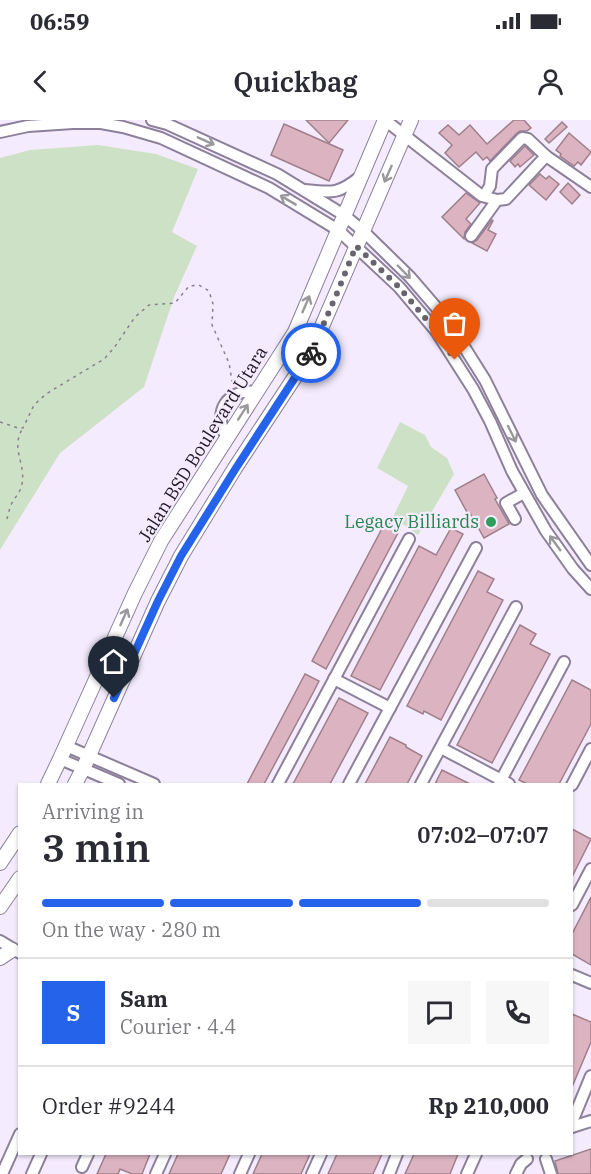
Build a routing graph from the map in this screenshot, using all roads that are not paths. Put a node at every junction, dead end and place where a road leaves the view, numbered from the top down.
1 (152, 120) edge
2 (385, 120) edge
3 (411, 120) edge
4 (0, 132) edge
5 (405, 135) junction
6 (546, 156) junction
7 (361, 176) junction
8 (591, 187) edge
9 (303, 190) junction
10 (484, 196) junction
11 (497, 200) junction
12 (344, 215) junction
13 (338, 230) junction
14 (363, 231) junction
15 (471, 236) dead end
16 (356, 246) junction
17 (257, 392) junction
18 (227, 438) junction
19 (524, 493) junction
20 (515, 519) dead end
21 (409, 539) dead end
22 (476, 548) dead end
23 (591, 565) edge
24 (591, 589) edge
25 (516, 607) dead end
26 (564, 662) dead end
27 (334, 678) junction
28 (390, 708) junction
29 (441, 748) junction
30 (591, 749) edge
31 (63, 753) junction
32 (86, 763) junction
33 (48, 783) edge
34 (76, 783) edge
35 (117, 783) edge
36 (151, 783) edge
37 (279, 783) edge
38 (350, 783) edge
39 (422, 783) edge
40 (503, 783) edge
41 (573, 783) edge
42 (18, 836) edge
43 (0, 863) edge
44 (591, 869) edge
45 (18, 881) edge
46 (573, 903) edge
47 (0, 907) edge
48 (0, 941) edge
49 (16, 951) edge
50 (0, 958) edge
51 (573, 975) edge
52 (591, 983) edge
53 (591, 1076) edge
54 (573, 1120) edge
55 (591, 1121) edge
56 (573, 1127) edge
57 (18, 1138) edge
58 (41, 1155) edge
59 (88, 1155) edge
60 (165, 1155) edge
61 (249, 1155) edge
62 (321, 1155) edge
63 (397, 1155) edge
64 (476, 1155) edge
65 (527, 1159) dead end
66 (546, 1160) dead end
67 (82, 1167) dead end
68 (2, 1174) edge
69 (32, 1174) edge
70 (156, 1174) edge
71 (240, 1174) edge
72 (312, 1174) edge
73 (389, 1174) edge
74 (467, 1174) edge
75 (516, 1174) edge
76 (551, 1174) edge

1 -> 9 street
2 - 5 street
2 - 7 main road, Jalan BSD Boulevard Utara
3 - 5 main road
13 -> 4 street
5 - 10 street
5 -> 14 main road
6 - 8 street
6 - 10 street
6 - 11 street
7 - 9 street
7 - 12 main road, Jalan BSD Boulevard Utara
9 - 12 street
10 - 11 street
11 - 15 street
12 - 13 main road, Jalan BSD Boulevard Utara
12 - 14 street
13 - 16 street
17 -> 13 main road, Jalan BSD Boulevard Utara
14 - 16 main road
14 -> 23 street
16 - 19 street
16 - 32 main road
18 -> 17 main road, Jalan BSD Boulevard Utara
17 - 18 street
31 -> 18 main road, Jalan BSD Boulevard Utara
19 - 20 street
24 -> 19 street
21 - 27 street
22 - 28 street
25 - 29 street
26 - 40 street
27 - 28 street
27 - 37 street
28 - 38 street
29 - 39 street
29 - 40 street
30 - 41 street
31 - 32 street
31 - 33 main road, Jalan BSD Boulevard Utara
32 - 34 main road
32 - 35 street
32 - 36 street
42 - 43 main road
44 - 46 street
45 - 47 main road
48 - 49 street
49 - 50 main road
51 - 52 street
53 - 54 street
55 - 56 street
57 - 68 street
58 - 69 street
59 - 67 street
60 - 70 street
61 - 71 street
62 - 72 street
63 - 73 street
64 - 74 street
65 - 75 street
66 - 76 street

